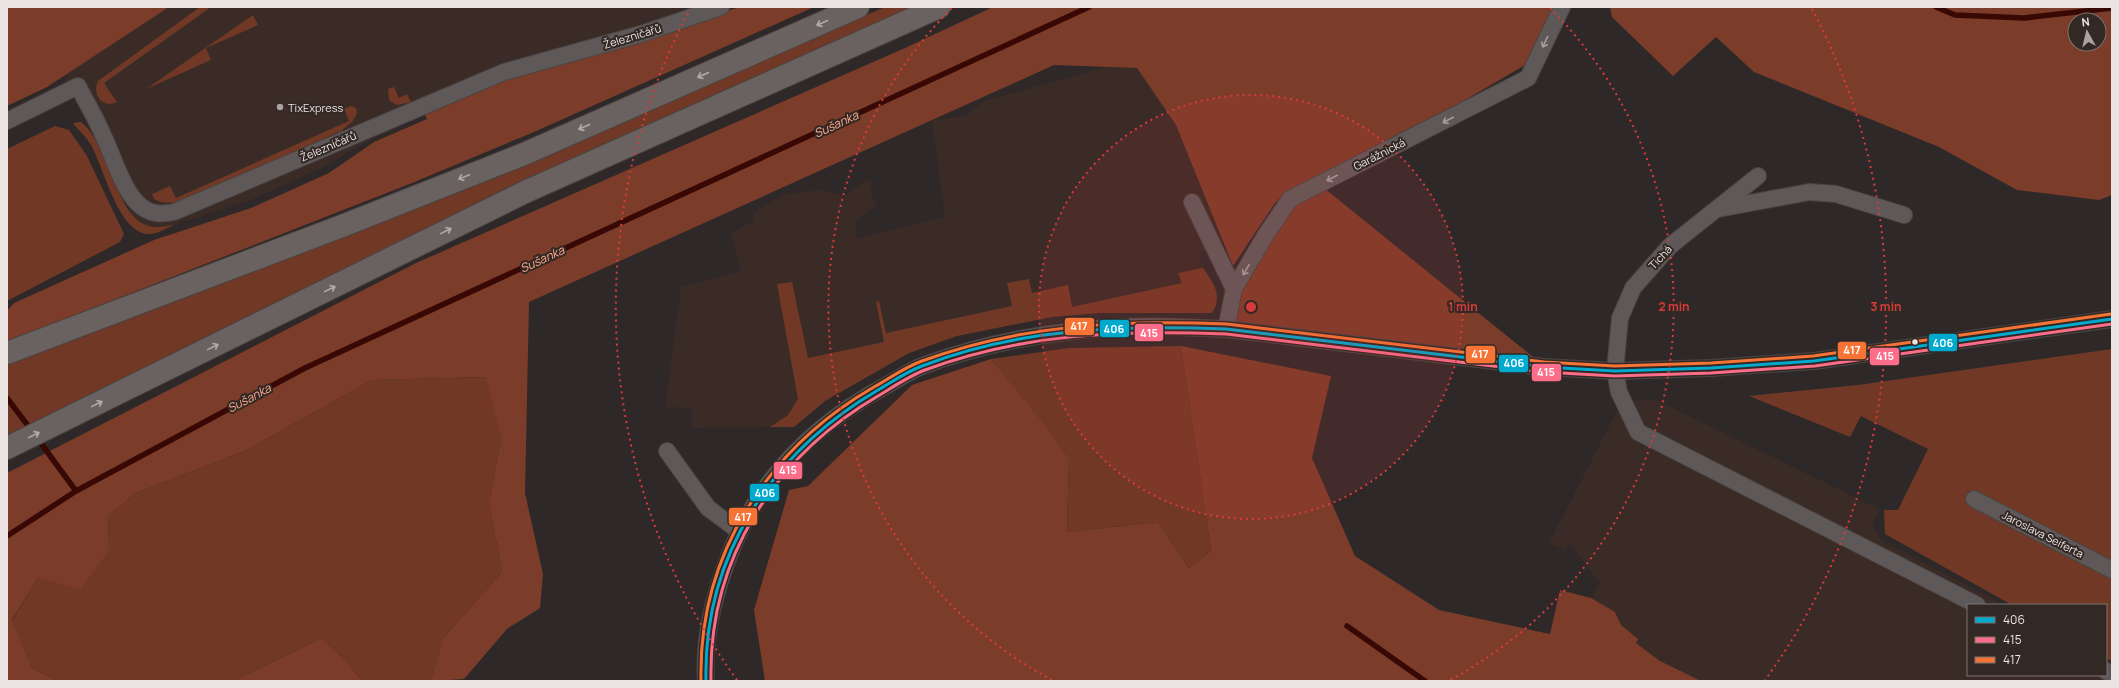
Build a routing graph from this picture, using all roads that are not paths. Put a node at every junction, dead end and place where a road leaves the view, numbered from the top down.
1 (721, 7) edge
2 (858, 7) edge
3 (939, 7) edge
4 (1562, 7) edge
5 (7, 121) edge
6 (1758, 176) dead end
7 (1192, 202) dead end
8 (1715, 209) junction
9 (1904, 214) dead end
10 (1234, 289) junction
11 (2112, 319) edge
12 (1226, 330) junction
13 (7, 353) edge
14 (1615, 371) junction
15 (7, 448) edge
16 (667, 451) dead end
17 (1974, 499) dead end
18 (739, 530) junction
19 (2112, 570) edge
20 (1974, 604) edge
21 (706, 681) edge

1 - 5 street, Železničářů
2 -> 13 main road
15 -> 3 main road
4 -> 10 street, Garážnická
6 - 8 street, Tichá
7 - 10 street
8 - 9 street
8 - 14 street, Tichá
10 - 12 street, Garážnická
11 - 14 street
12 - 14 street
12 - 18 street
14 - 20 street, Tichá
16 - 18 street
17 - 19 street, Jaroslava Seiferta
18 - 21 street

